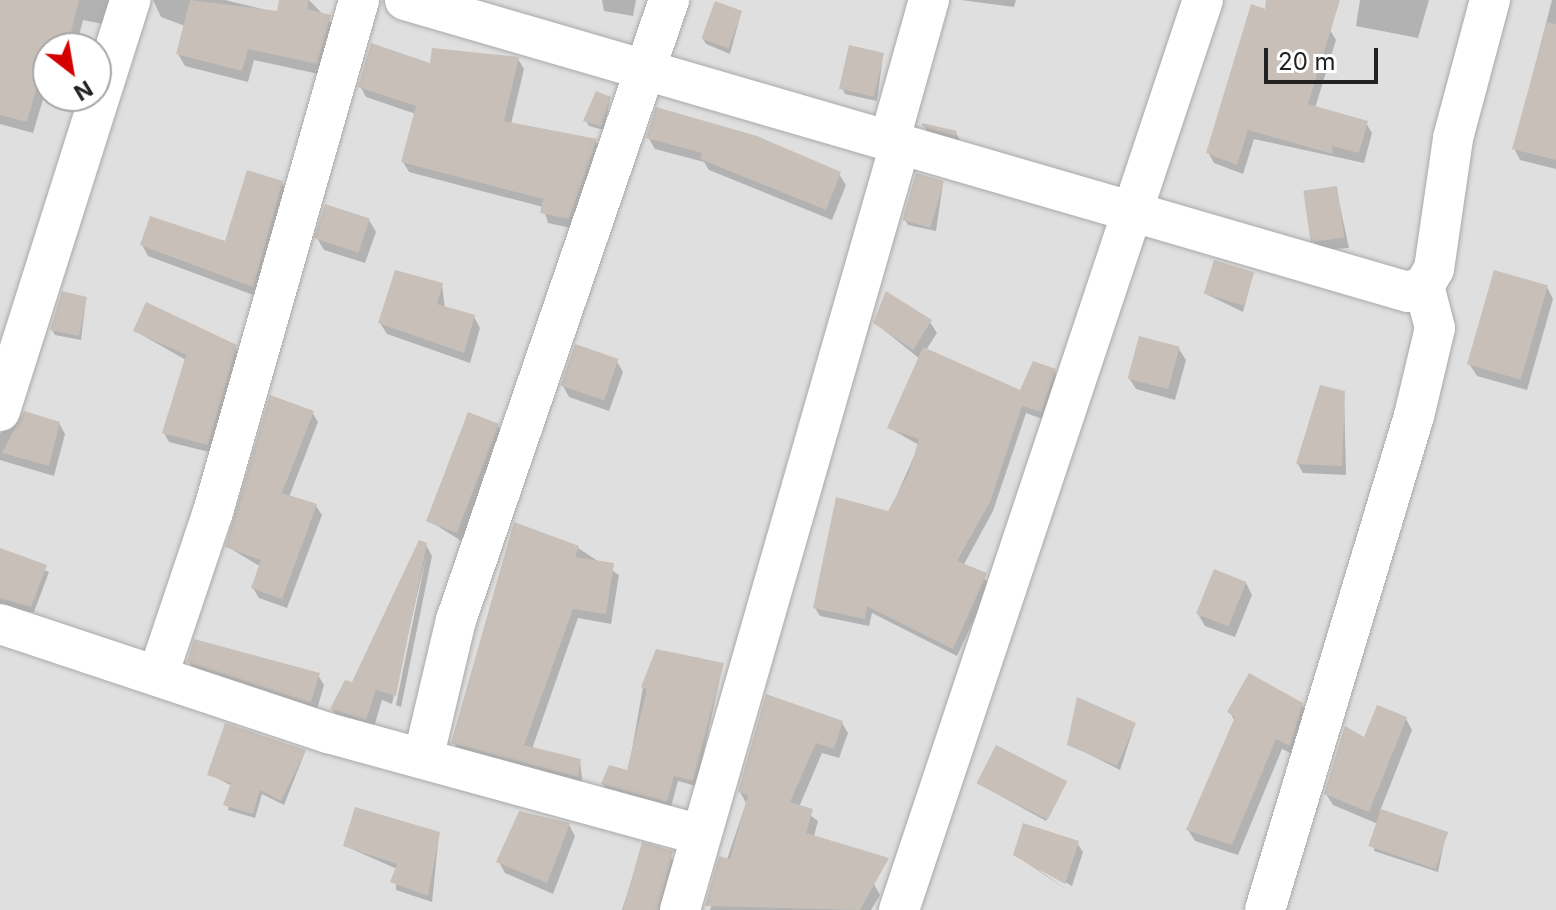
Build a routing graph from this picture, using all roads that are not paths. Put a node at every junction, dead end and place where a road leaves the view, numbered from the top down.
1 (130, 0) edge
2 (359, 0) edge
3 (405, 0) edge
4 (669, 0) edge
5 (929, 0) edge
6 (1203, 0) edge
7 (1490, 0) edge
8 (648, 72) junction
9 (894, 143) junction
10 (1136, 212) junction
11 (1424, 286) junction
12 (0, 411) edge
13 (0, 624) edge
14 (159, 672) junction
15 (424, 755) junction
16 (698, 834) junction
17 (680, 910) edge
18 (899, 910) edge
19 (1265, 910) edge

1 - 12 street
2 - 14 street
3 - 8 street
4 - 8 street
5 - 9 street
6 - 10 street
7 - 11 street
8 - 9 street
8 - 15 street
9 - 10 street
9 - 16 street
10 - 11 street
10 - 18 street
11 - 19 street
13 - 14 street
14 - 15 street
15 - 16 street
16 - 17 street

